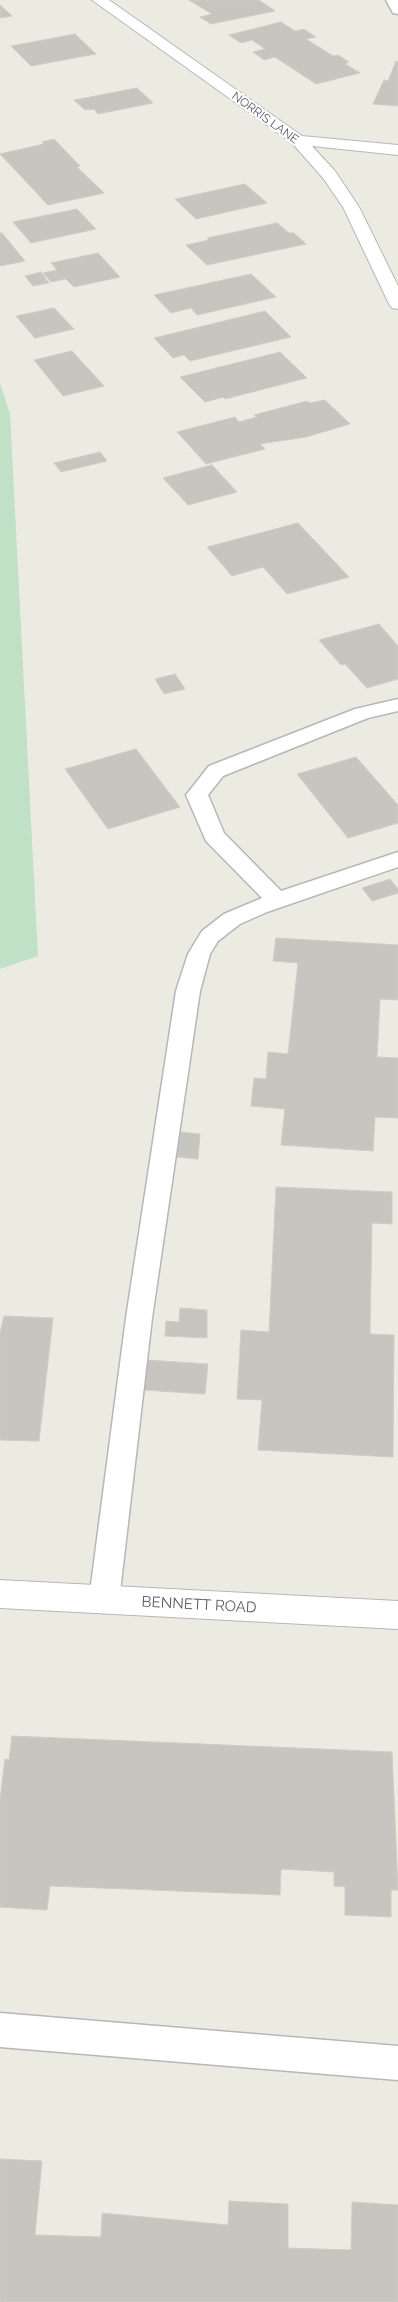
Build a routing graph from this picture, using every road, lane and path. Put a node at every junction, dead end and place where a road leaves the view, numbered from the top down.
1 (99, 0) edge
2 (393, 0) edge
3 (398, 10) edge
4 (298, 140) junction
5 (398, 150) edge
6 (398, 304) edge
7 (398, 705) edge
8 (398, 859) edge
9 (277, 900) junction
10 (0, 1594) edge
11 (104, 1600) junction
12 (398, 1615) edge
13 (0, 2030) edge
14 (398, 2063) edge

1 - 4 street, NORRIS LANE
2 - 3 lane
4 - 5 street
4 - 6 street, NORRIS LANE
7 - 9 lane
8 - 9 lane
9 - 11 lane
10 - 11 street, BENNETT ROAD
11 - 12 street, BENNETT ROAD
13 - 14 lane

